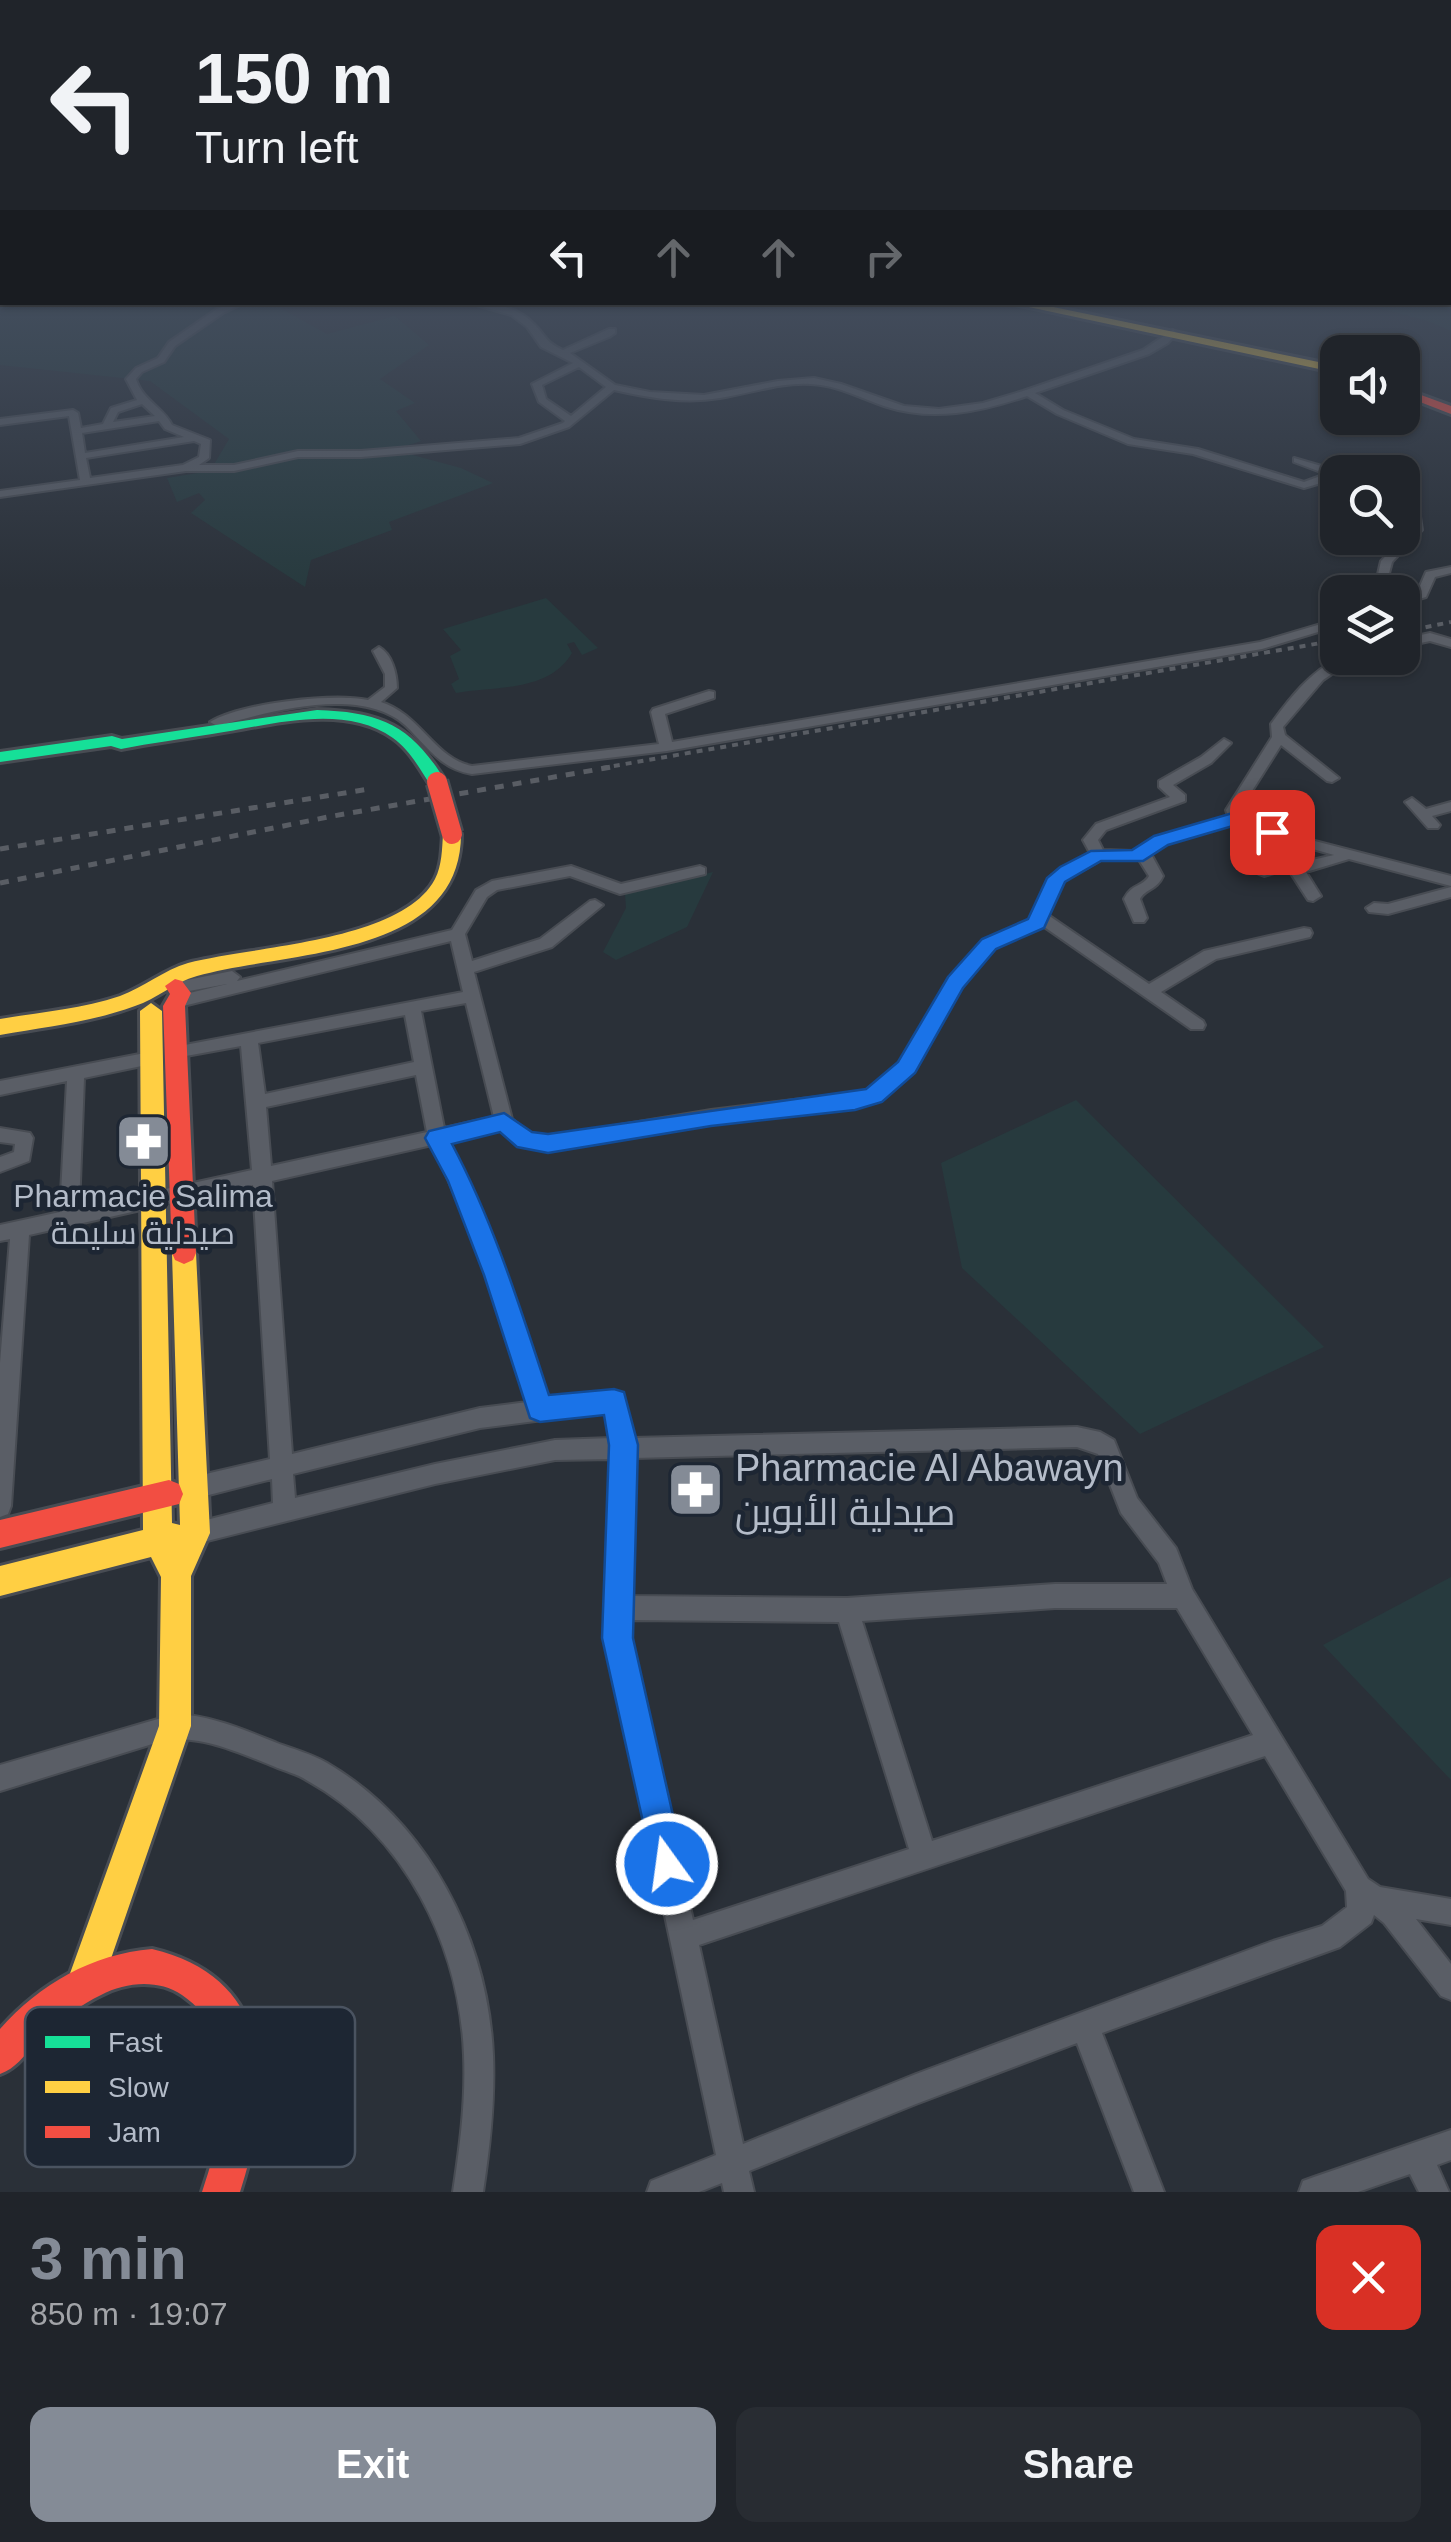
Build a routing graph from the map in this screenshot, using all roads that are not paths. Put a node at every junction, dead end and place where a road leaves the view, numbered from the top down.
1 (131, 385) edge
2 (537, 385) edge
3 (769, 385) edge
4 (832, 385) edge
5 (1052, 385) edge
6 (612, 387) joint
7 (1031, 394) junction
8 (1420, 399) edge
9 (143, 401) junction
10 (1451, 410) edge
11 (164, 417) junction
12 (572, 420) junction
13 (0, 422) edge
14 (106, 426) junction
15 (78, 431) junction
16 (195, 438) junction
17 (1101, 442) dead end
18 (1144, 444) junction
19 (83, 456) junction
20 (1298, 460) dead end
21 (186, 468) junction
22 (1320, 468) edge
23 (1320, 482) edge
24 (86, 484) junction
25 (0, 494) edge
26 (1451, 570) edge
27 (1420, 596) edge
28 (1320, 627) edge
29 (1420, 640) edge
30 (1451, 643) edge
31 (379, 651) dead end
32 (1323, 675) edge
33 (709, 695) dead end
34 (371, 704) junction
35 (218, 722) junction
36 (246, 723) junction
37 (179, 733) junction
38 (122, 737) junction
39 (1279, 738) junction
40 (1224, 743) dead end
41 (667, 747) junction
42 (0, 757) edge
43 (1332, 778) dead end
44 (1412, 802) dead end
45 (1451, 806) edge
46 (1236, 818) junction
47 (1272, 832) junction
48 (1143, 853) junction
49 (1347, 854) junction
50 (1098, 855) junction
51 (1292, 866) junction
52 (700, 871) dead end
53 (1264, 871) dead end
54 (1451, 880) edge
55 (1451, 892) edge
56 (1313, 896) dead end
57 (595, 905) dead end
58 (1374, 908) dead end
59 (1042, 918) junction
60 (1140, 918) dead end
61 (1304, 933) dead end
62 (457, 934) junction
63 (468, 968) junction
64 (1148, 992) junction
65 (472, 996) junction
66 (162, 997) junction
67 (412, 1006) junction
68 (1197, 1025) dead end
69 (0, 1027) edge
70 (250, 1039) junction
71 (175, 1052) junction
72 (150, 1058) junction
73 (422, 1067) junction
74 (76, 1074) junction
75 (0, 1088) edge
76 (257, 1102) junction
77 (504, 1122) junction
78 (0, 1135) edge
79 (437, 1138) junction
80 (0, 1165) edge
81 (262, 1176) junction
82 (179, 1193) junction
83 (153, 1197) junction
84 (69, 1217) junction
85 (10, 1230) edge
86 (8, 1303) edge
87 (540, 1409) junction
88 (624, 1445) junction
89 (283, 1467) junction
90 (193, 1488) junction
91 (157, 1498) junction
92 (0, 1506) edge
93 (285, 1513) junction
94 (195, 1533) junction
95 (0, 1534) edge
96 (158, 1541) junction
97 (176, 1575) junction
98 (0, 1582) edge
99 (1183, 1596) junction
100 (616, 1608) junction
101 (847, 1610) junction
102 (175, 1726) junction
103 (1271, 1742) junction
104 (0, 1778) edge
105 (924, 1856) junction
106 (1370, 1894) junction
107 (1451, 1912) edge
108 (684, 1936) junction
109 (86, 1979) junction
110 (1451, 1986) edge
111 (58, 1997) junction
112 (35, 2007) edge
113 (47, 2007) edge
114 (219, 2007) edge
115 (25, 2011) edge
116 (0, 2022) edge
117 (1086, 2025) junction
118 (25, 2027) edge
119 (0, 2056) edge
120 (1451, 2145) edge
121 (1419, 2159) junction
122 (734, 2164) junction
123 (230, 2167) edge
124 (1317, 2191) edge
125 (221, 2192) edge
126 (468, 2192) edge
127 (662, 2192) edge
128 (739, 2192) edge
129 (1149, 2192) edge
130 (1434, 2192) edge

1 - 9 street
2 - 12 street
3 - 6 street
4 - 7 street
5 - 7 street
6 - 12 street
7 - 18 street
8 - 10 main road
9 - 11 street
9 - 14 street
11 - 14 street
11 - 16 street
12 - 21 street
13 - 15 street
14 - 15 street
15 - 19 street
16 - 19 street
16 - 21 street
17 - 18 street
18 - 23 street
19 - 24 street
20 - 22 street
21 - 24 street
24 - 25 street
26 - 27 street
28 - 41 street
29 - 30 street
31 - 34 street
32 - 39 street
33 - 41 street
34 - 35 street
34 - 41 street
35 - 36 main road
35 - 37 main road
35 - 38 main road
36 - 37 main road
36 - 66 main road, bridge
37 - 38 main road
38 - 42 main road
39 - 43 street
39 - 46 street
40 - 50 street
44 - 45 street
46 - 47 street
46 - 48 street
47 - 49 street
47 - 51 street
48 - 50 street
48 - 60 street
49 - 51 street
49 - 54 street
50 - 59 street
51 - 53 street
51 - 56 street
52 - 62 street
55 - 58 street
57 - 63 street
59 - 64 street
59 - 77 street
61 - 64 street
62 - 63 street
62 - 66 street
63 - 65 street
64 - 68 street
65 - 67 street
65 - 77 street
66 - 69 main road
66 - 71 main road
66 - 72 main road
67 - 70 street
67 - 73 street
70 - 71 street
70 - 76 street
71 - 82 main road
72 - 74 street
72 - 83 main road
73 - 76 street
73 - 79 street
74 - 75 street
74 - 84 street
76 - 81 street
77 - 79 street
78 - 80 street
79 - 81 street
79 - 87 street
81 - 82 street
81 - 89 street
82 - 83 street
82 - 90 main road
83 - 84 street
83 - 91 main road
84 - 85 street
85 - 86 street
86 - 92 street
87 - 88 street
87 - 89 street
88 - 93 street
88 - 99 street
88 - 100 street
89 - 90 street
89 - 93 street
90 - 91 main road
90 - 94 main road
91 - 95 main road
91 - 96 main road
93 - 94 street
94 - 96 main road
94 - 97 main road
96 - 97 main road
96 - 98 main road
97 - 102 main road
99 - 101 street
99 - 103 street
100 - 101 street
100 - 108 street
101 - 105 street
102 - 104 street
102 - 109 main road
102 - 126 street
103 - 105 street
103 - 106 street
105 - 108 street
106 - 107 street
106 - 110 street
106 - 117 street
108 - 122 street
109 - 111 main road
109 - 114 main road
111 - 112 street
111 - 113 main road
115 - 116 street
117 - 122 street
117 - 129 street
118 - 119 main road
120 - 121 street
121 - 124 street
121 - 130 street
122 - 127 street
122 - 128 street
123 - 125 main road

